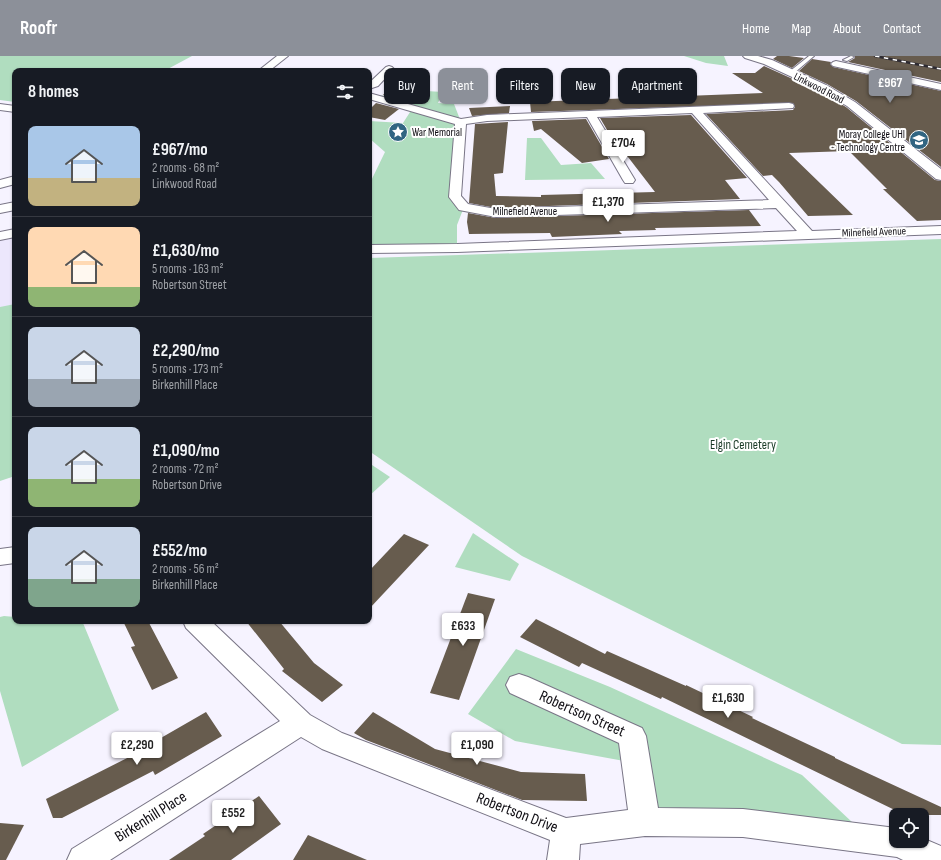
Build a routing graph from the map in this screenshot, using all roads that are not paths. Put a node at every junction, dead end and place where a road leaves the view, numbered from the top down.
1 (283, 56) edge
2 (749, 56) edge
3 (812, 56) edge
4 (848, 59) dead end
5 (267, 68) edge
6 (791, 73) junction
7 (384, 74) edge
8 (372, 85) edge
9 (941, 87) edge
10 (372, 97) edge
11 (789, 106) dead end
12 (0, 107) edge
13 (12, 109) edge
14 (695, 110) junction
15 (590, 114) junction
16 (461, 122) junction
17 (941, 176) edge
18 (629, 180) dead end
19 (12, 181) edge
20 (0, 184) edge
21 (780, 204) junction
22 (12, 207) edge
23 (0, 209) edge
24 (941, 230) edge
25 (12, 234) edge
26 (808, 235) junction
27 (0, 236) edge
28 (372, 249) edge
29 (12, 555) edge
30 (0, 557) edge
31 (198, 624) edge
32 (519, 685) dead end
33 (300, 722) junction
34 (645, 822) junction
35 (564, 846) edge
36 (901, 851) edge
37 (83, 860) edge
38 (939, 860) edge

1 - 5 street
2 - 6 street, Linkwood Road
3 - 6 lane
4 - 9 street
6 - 17 street, Linkwood Road
7 - 8 street
10 - 16 street
11 - 14 street
12 - 13 street
14 - 15 street
14 - 21 street
15 - 16 street
15 - 18 street
16 - 21 street, Milnefield Avenue
19 - 20 street
21 - 26 street
22 - 23 street
24 - 26 street, Milnefield Avenue
25 - 27 street
26 - 28 street, Milnefield Avenue
29 - 30 street
31 - 33 street, Robertson Drive
32 - 34 street, Robertson Street
33 - 35 street, Robertson Drive
33 - 37 street, Birkenhill Place
34 - 35 street, Robertson Drive
34 - 36 street, Robertson Drive
36 - 38 street, Robertson Drive

